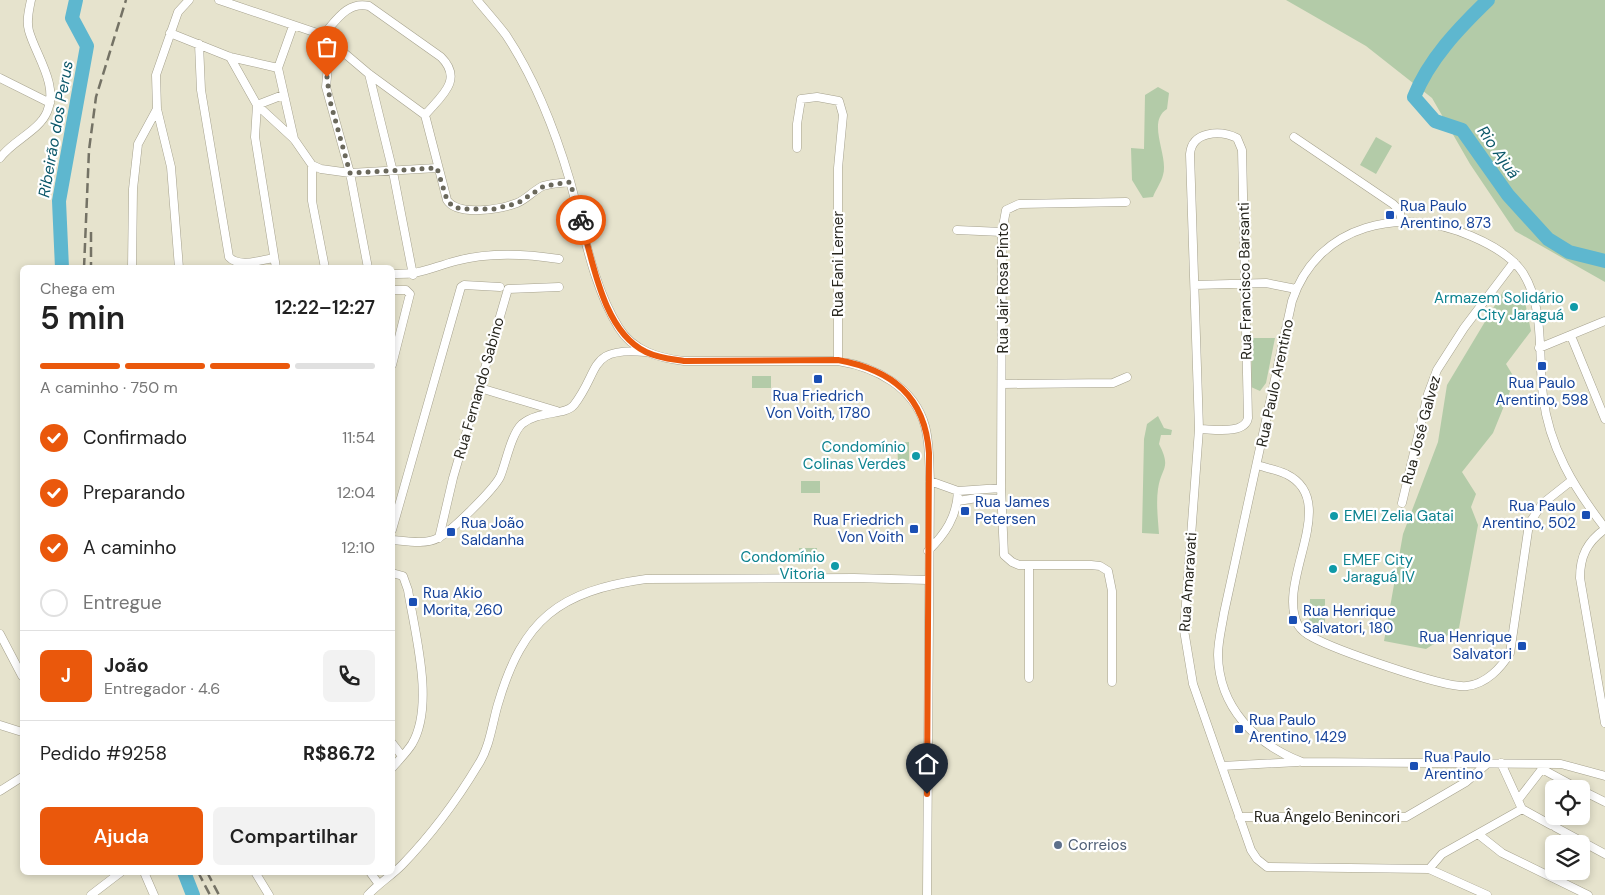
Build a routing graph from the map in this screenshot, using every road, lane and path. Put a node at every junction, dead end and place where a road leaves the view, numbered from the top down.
1 (31, 0) edge
2 (189, 0) edge
3 (218, 0) edge
4 (476, 0) edge
5 (293, 26) junction
6 (170, 33) junction
7 (323, 36) junction
8 (199, 44) junction
9 (335, 46) junction
10 (230, 57) junction
11 (278, 68) junction
12 (369, 74) junction
13 (0, 78) edge
14 (283, 95) junction
15 (50, 103) junction
16 (257, 106) junction
17 (157, 109) junction
18 (425, 115) junction
19 (1294, 137) dead end
20 (294, 138) junction
21 (1193, 144) joint
22 (797, 148) dead end
23 (0, 158) edge
24 (312, 165) junction
25 (437, 168) junction
26 (393, 172) junction
27 (350, 173) junction
28 (570, 182) junction
29 (1126, 202) dead end
30 (1402, 221) junction
31 (958, 230) dead end
32 (1002, 232) junction
33 (274, 258) junction
34 (559, 259) dead end
35 (1514, 262) junction
36 (132, 265) edge
37 (179, 265) edge
38 (275, 265) edge
39 (324, 265) edge
40 (367, 265) edge
41 (395, 274) edge
42 (413, 275) junction
43 (1245, 283) junction
44 (1195, 285) junction
45 (500, 287) dead end
46 (559, 287) dead end
47 (1296, 289) junction
48 (395, 290) edge
49 (1605, 321) edge
50 (1570, 336) junction
51 (1538, 348) junction
52 (645, 352) junction
53 (395, 353) edge
54 (838, 360) junction
55 (1127, 377) dead end
56 (1003, 384) junction
57 (480, 388) junction
58 (561, 412) junction
59 (1605, 420) edge
60 (1199, 429) junction
61 (1257, 465) junction
62 (930, 481) junction
63 (1571, 481) junction
64 (1001, 488) junction
65 (958, 491) junction
66 (1001, 499) junction
67 (958, 500) junction
68 (1402, 504) dead end
69 (395, 519) edge
70 (1605, 528) edge
71 (439, 538) junction
72 (395, 540) edge
73 (928, 551) junction
74 (1030, 565) junction
75 (395, 574) edge
76 (928, 580) junction
77 (0, 634) edge
78 (20, 672) edge
79 (1029, 678) dead end
80 (1112, 682) dead end
81 (1605, 723) edge
82 (0, 725) edge
83 (20, 731) edge
84 (395, 747) edge
85 (402, 756) junction
86 (1302, 762) junction
87 (1488, 763) junction
88 (1501, 763) junction
89 (395, 764) edge
90 (1605, 765) edge
91 (1222, 766) junction
92 (1543, 766) junction
93 (1604, 775) edge
94 (20, 778) edge
95 (1566, 780) edge
96 (0, 791) edge
97 (1590, 794) edge
98 (1518, 800) junction
99 (1605, 802) edge
100 (1522, 809) junction
101 (1239, 817) junction
102 (1478, 834) junction
103 (1605, 854) edge
104 (1430, 869) junction
105 (395, 870) edge
106 (117, 875) edge
107 (145, 875) edge
108 (257, 875) edge
109 (372, 875) edge
110 (388, 875) edge
111 (378, 883) junction
112 (91, 895) edge
113 (154, 895) edge
114 (269, 895) edge
115 (368, 895) edge
116 (927, 895) edge
117 (1487, 895) edge
118 (1588, 895) edge

1 - 15 street
2 - 6 street
3 - 5 street
4 - 28 street
5 - 7 street
5 - 11 street
6 - 8 street
6 - 17 street
7 - 9 street
7 - 18 street
8 - 10 street
8 - 33 street
9 - 12 street
9 - 27 street
10 - 11 street
10 - 16 street
11 - 14 street
12 - 18 street
12 - 26 street
13 - 15 street
14 - 16 street
14 - 20 street
15 - 23 street
16 - 20 street
16 - 33 street
17 - 36 street
17 - 37 street
18 - 25 street
19 - 30 street
20 - 24 street
21 - 43 street, Rua Francisco Barsanti
21 - 44 street, Rua Amaravati
22 - 54 street, Rua Fani Lerner
24 - 27 street
24 - 39 street
25 - 26 street
25 - 28 street
26 - 27 street
26 - 42 street
27 - 40 street
28 - 52 street
29 - 32 street, Rua Jair Rosa Pinto
30 - 35 street, Rua Paulo Arentino
30 - 47 street, Rua Paulo Arentino
31 - 32 street
32 - 56 street, Rua Jair Rosa Pinto
33 - 38 street
34 - 42 street
35 - 51 street, Rua Paulo Arentino
35 - 68 street, Rua José Galvez
41 - 42 street
43 - 44 street
43 - 47 street
43 - 60 street, Rua Francisco Barsanti
44 - 60 street, Rua Amaravati
45 - 69 street
46 - 57 street, Rua Fernando Sabino
47 - 61 street, Rua Paulo Arentino
48 - 53 street
49 - 50 street
50 - 51 street
50 - 59 street
51 - 63 street, Rua Paulo Arentino
52 - 54 street
52 - 58 street
54 - 62 street
55 - 56 street
56 - 64 street, Rua Jair Rosa Pinto
57 - 58 street
57 - 71 street, Rua Fernando Sabino
58 - 71 street
60 - 91 street, Rua Amaravati
61 - 63 street
61 - 86 street, Rua Paulo Arentino
62 - 65 street
62 - 73 street
63 - 70 street, Rua Paulo Arentino
64 - 65 street
64 - 66 street, Rua Jair Rosa Pinto
65 - 67 street
66 - 67 street
66 - 74 street, Rua Jair Rosa Pinto
67 - 73 street
70 - 81 street
71 - 72 street
73 - 76 street
74 - 79 street
74 - 80 street
75 - 85 street
76 - 105 street
76 - 116 street
77 - 78 street
82 - 83 street
84 - 85 street
85 - 89 street
86 - 87 street, Rua Paulo Arentino
86 - 91 street
87 - 88 street, Rua Paulo Arentino
87 - 101 street, Rua Ângelo Benincori
88 - 92 street, Rua Paulo Arentino
88 - 98 street
90 - 93 street
91 - 101 street, Rua Amaravati
92 - 93 street, Rua Paulo Arentino
92 - 95 street
92 - 98 street
94 - 96 street
97 - 99 street
98 - 100 street
100 - 102 street
100 - 103 street
101 - 104 street, Rua Amaravati
102 - 104 street
102 - 118 street
104 - 117 street, Rua Amaravati
106 - 112 street
107 - 113 street
108 - 114 street
109 - 111 street
110 - 111 street
111 - 115 street

